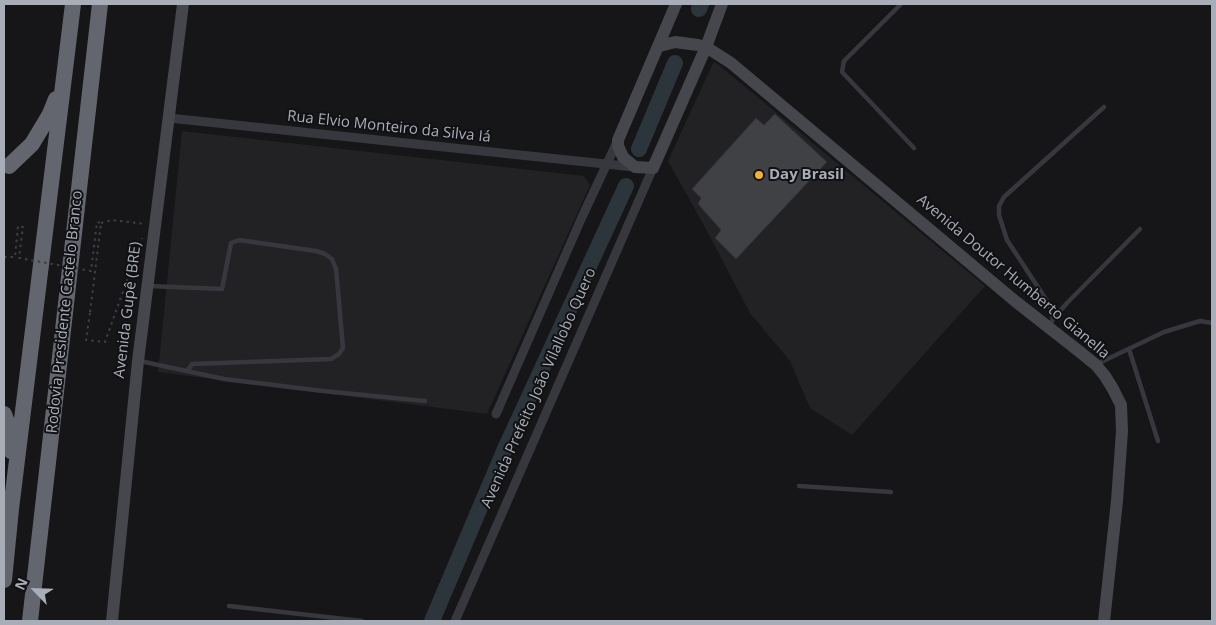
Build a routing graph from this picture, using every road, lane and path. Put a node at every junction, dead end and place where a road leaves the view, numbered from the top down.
1 (72, 4) edge
2 (100, 4) edge
3 (183, 4) edge
4 (676, 4) edge
5 (722, 4) edge
6 (901, 4) edge
7 (660, 46) junction
8 (706, 46) junction
9 (64, 78) junction
10 (1104, 107) dead end
11 (169, 118) junction
12 (618, 140) junction
13 (914, 148) dead end
14 (606, 164) junction
15 (635, 167) junction
16 (653, 168) junction
17 (6, 169) edge
18 (101, 223) junction
19 (147, 224) dead end
20 (1140, 230) dead end
21 (144, 234) dead end
22 (4, 257) edge
23 (147, 286) junction
24 (1212, 323) edge
25 (1051, 324) junction
26 (1129, 348) junction
27 (138, 361) junction
28 (1096, 365) junction
29 (188, 370) junction
30 (425, 400) dead end
31 (4, 414) edge
32 (496, 414) dead end
33 (1158, 440) dead end
34 (799, 486) dead end
35 (891, 492) dead end
36 (11, 508) junction
37 (4, 580) edge
38 (229, 606) dead end
39 (30, 621) edge
40 (112, 621) edge
41 (362, 621) edge
42 (455, 621) edge
43 (1104, 621) edge

1 - 9 highway, Rodovia Presidente Castelo Branco
2 - 39 highway, Rodovia Presidente Castelo Branco
3 - 11 main road, Avenida Gupê (BRE)
4 - 7 main road, Avenida Prefeito João Vilallobo Quero
5 - 8 main road, Avenida Prefeito João Vilallobo Quero
6 - 13 lane
7 - 8 main road
7 - 12 main road, Avenida Prefeito João Vilallobo Quero
8 - 16 main road, Avenida Prefeito João Vilallobo Quero
8 - 25 main road, Avenida Doutor Humberto Gianella
9 - 17 highway
9 - 36 highway, Rodovia Presidente Castelo Branco
10 - 25 lane
11 - 14 street, Rua Elvio Monteiro da Silva Iá
11 - 23 main road, Avenida Gupê (BRE)
12 - 14 street, Avenida Prefeito João Vilallobo Quero
12 - 15 main road
14 - 15 street
14 - 32 street, Avenida Prefeito João Vilallobo Quero
15 - 16 main road
16 - 42 street, Avenida Prefeito João Vilallobo Quero
18 - 19 path
18 - 21 path, bridge
18 - 22 path, bridge
20 - 25 lane
23 - 27 main road, Avenida Gupê (BRE)
23 - 29 lane
24 - 26 lane
25 - 28 main road, Avenida Doutor Humberto Gianella
26 - 28 lane
26 - 33 lane
27 - 29 lane
27 - 40 main road, Avenida Gupê (BRE)
28 - 43 main road, Avenida Doutor Humberto Gianella
29 - 30 lane
31 - 36 highway
34 - 35 lane
36 - 37 highway, Rodovia Presidente Castelo Branco
38 - 41 lane

